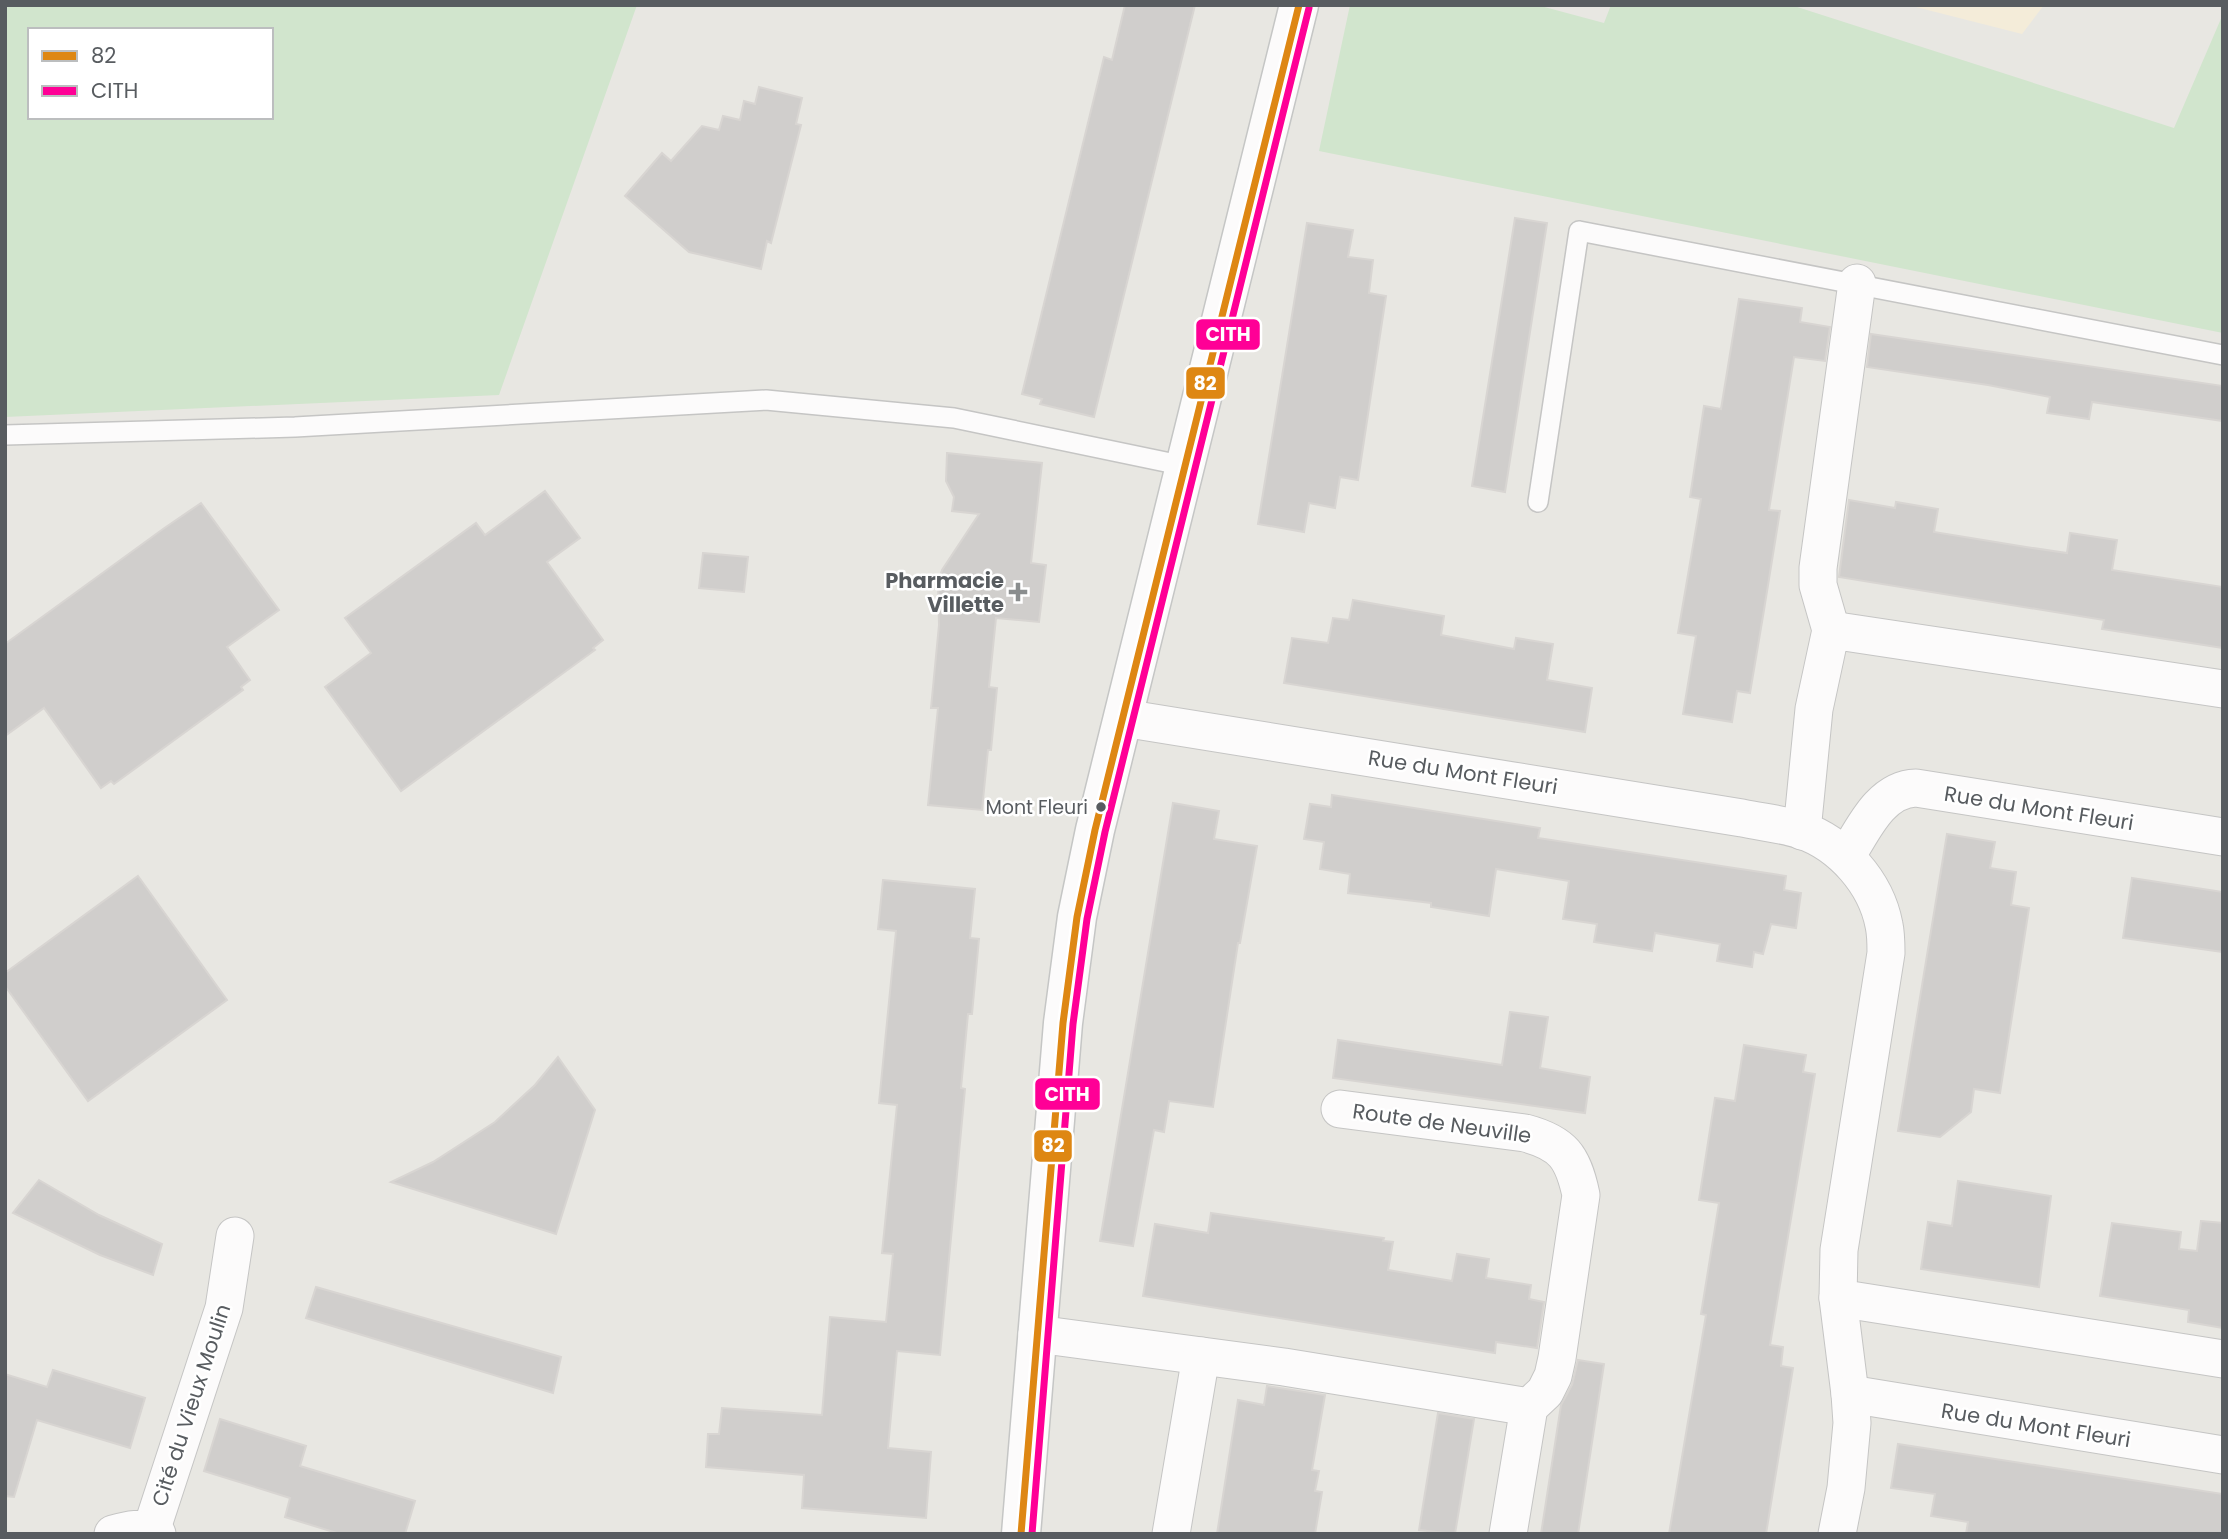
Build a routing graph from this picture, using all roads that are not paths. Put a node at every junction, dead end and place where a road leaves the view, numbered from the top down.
1 (1299, 5) edge
2 (1857, 283) junction
3 (2223, 355) edge
4 (5, 435) edge
5 (1185, 466) junction
6 (1538, 502) dead end
7 (1831, 630) junction
8 (2223, 690) edge
9 (1123, 718) junction
10 (1802, 831) junction
11 (2223, 837) edge
12 (1846, 857) junction
13 (1340, 1108) dead end
14 (235, 1236) dead end
15 (1838, 1298) junction
16 (1037, 1334) junction
17 (1200, 1356) junction
18 (2223, 1359) edge
19 (1850, 1394) junction
20 (1529, 1407) junction
21 (2223, 1455) edge
22 (154, 1532) edge
23 (113, 1534) edge
24 (1021, 1534) edge
25 (1171, 1534) edge
26 (1508, 1534) edge
27 (1837, 1534) edge

1 - 5 main road
2 - 3 lane
2 - 6 lane
2 - 7 street
4 - 5 lane
5 - 9 main road
7 - 8 street
7 - 10 street
9 - 10 street, Rue du Mont Fleuri
9 - 16 main road
10 - 12 street, Rue du Mont Fleuri
11 - 12 street, Rue du Mont Fleuri
12 - 15 street, Rue du Mont Fleuri
13 - 20 street, Route de Neuville
14 - 22 street, Cité du Vieux Moulin
15 - 18 street
15 - 19 street, Rue du Mont Fleuri
16 - 17 street
16 - 24 main road
17 - 20 street
17 - 25 street
19 - 21 street, Rue du Mont Fleuri
19 - 27 street, Rue du Mont Fleuri
20 - 26 street, Route de Neuville
22 - 23 street, Cité du Vieux Moulin

